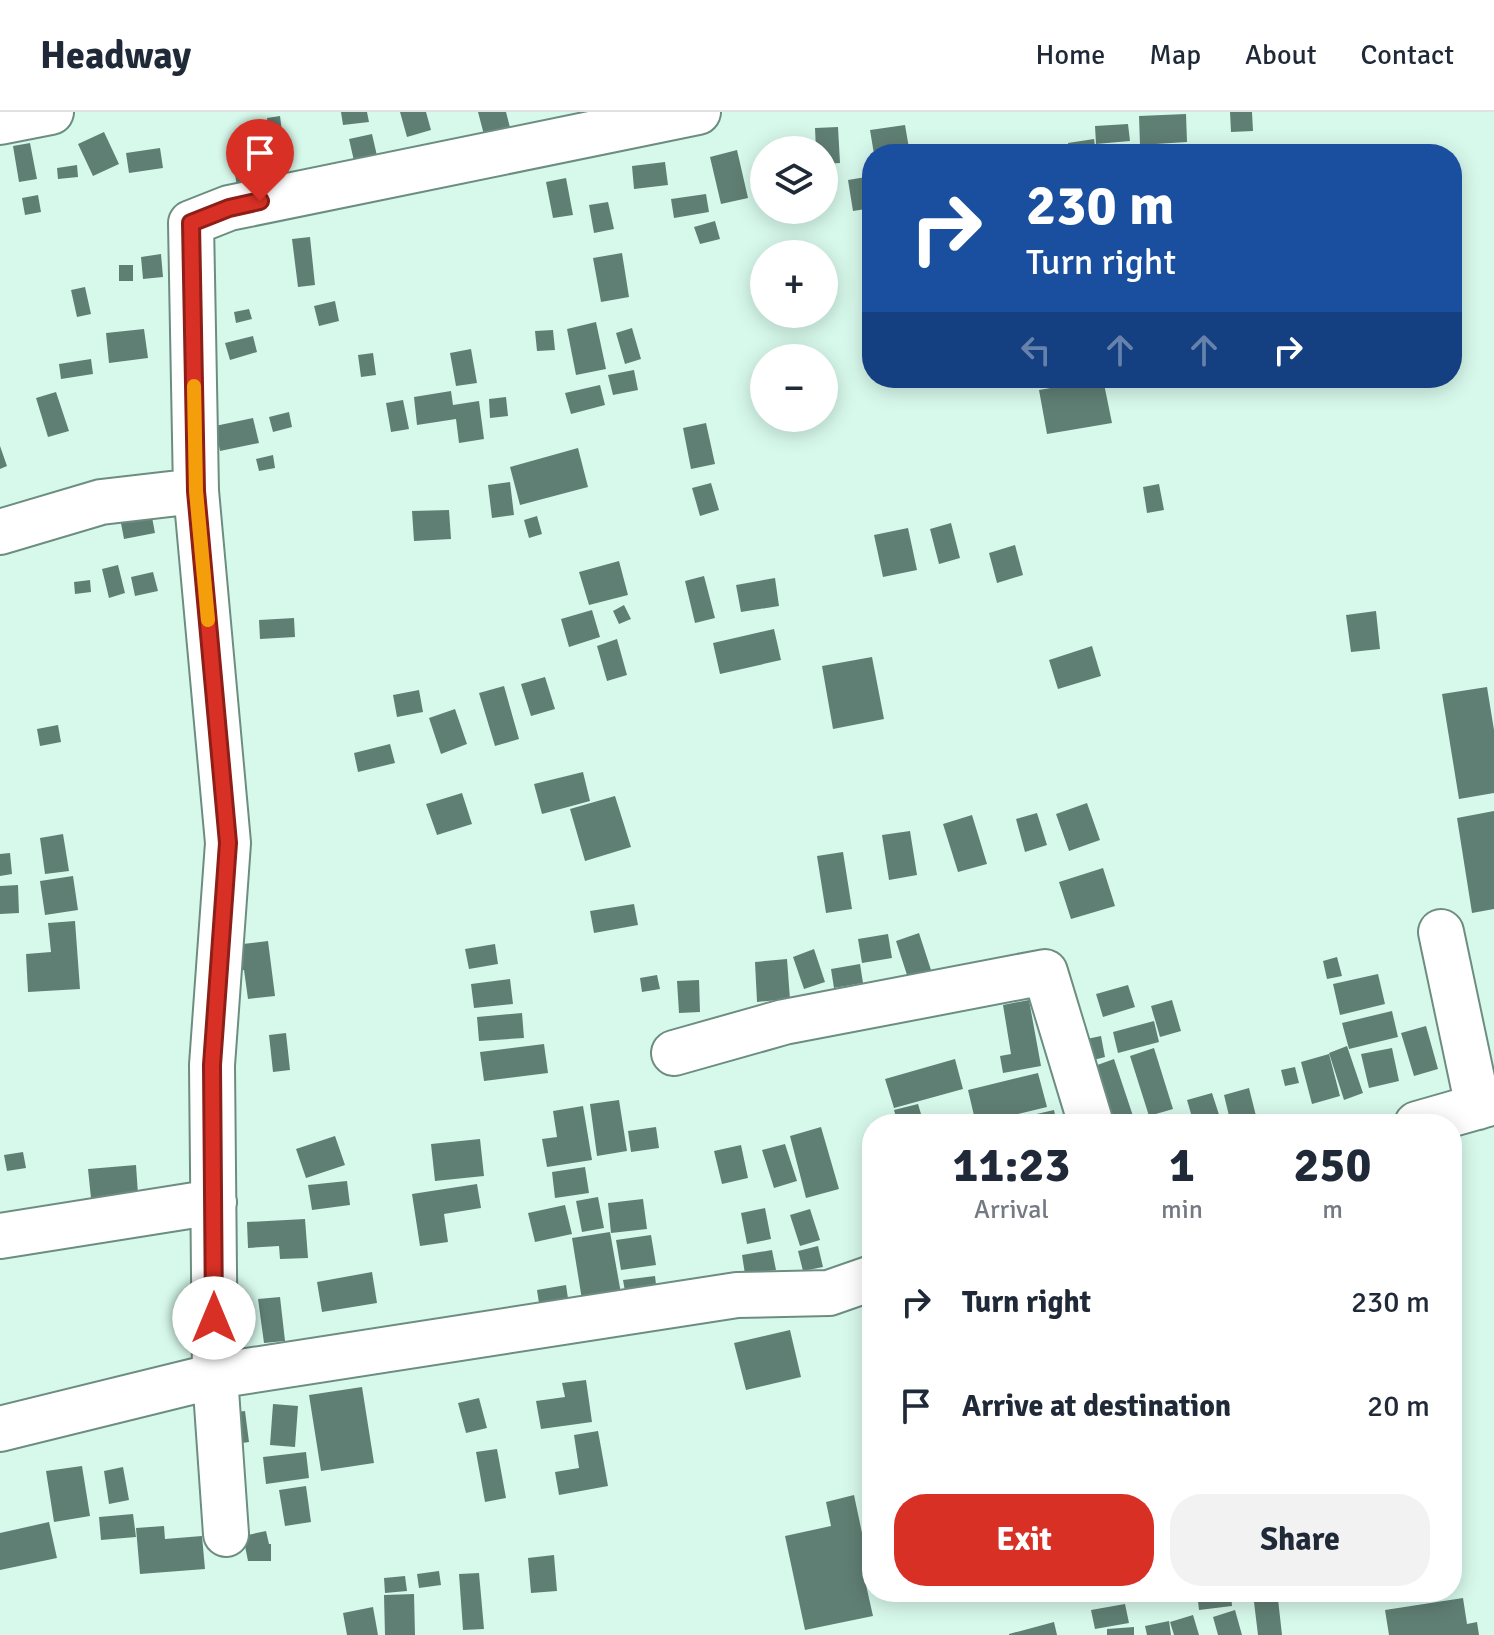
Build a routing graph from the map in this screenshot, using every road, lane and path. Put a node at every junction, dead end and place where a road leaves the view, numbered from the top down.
1 (51, 112) edge
2 (698, 112) edge
3 (0, 122) edge
4 (196, 491) junction
5 (0, 532) edge
6 (1441, 932) dead end
7 (674, 1053) dead end
8 (1486, 1105) edge
9 (1088, 1114) edge
10 (1453, 1114) edge
11 (214, 1202) junction
12 (0, 1236) edge
13 (862, 1281) edge
14 (215, 1376) junction
15 (0, 1429) edge
16 (226, 1534) dead end

1 - 3 street
2 - 4 street
4 - 5 street
4 - 11 street
6 - 8 street
7 - 9 street
8 - 10 street
11 - 12 street
11 - 14 street
13 - 14 street
14 - 15 street
14 - 16 street

